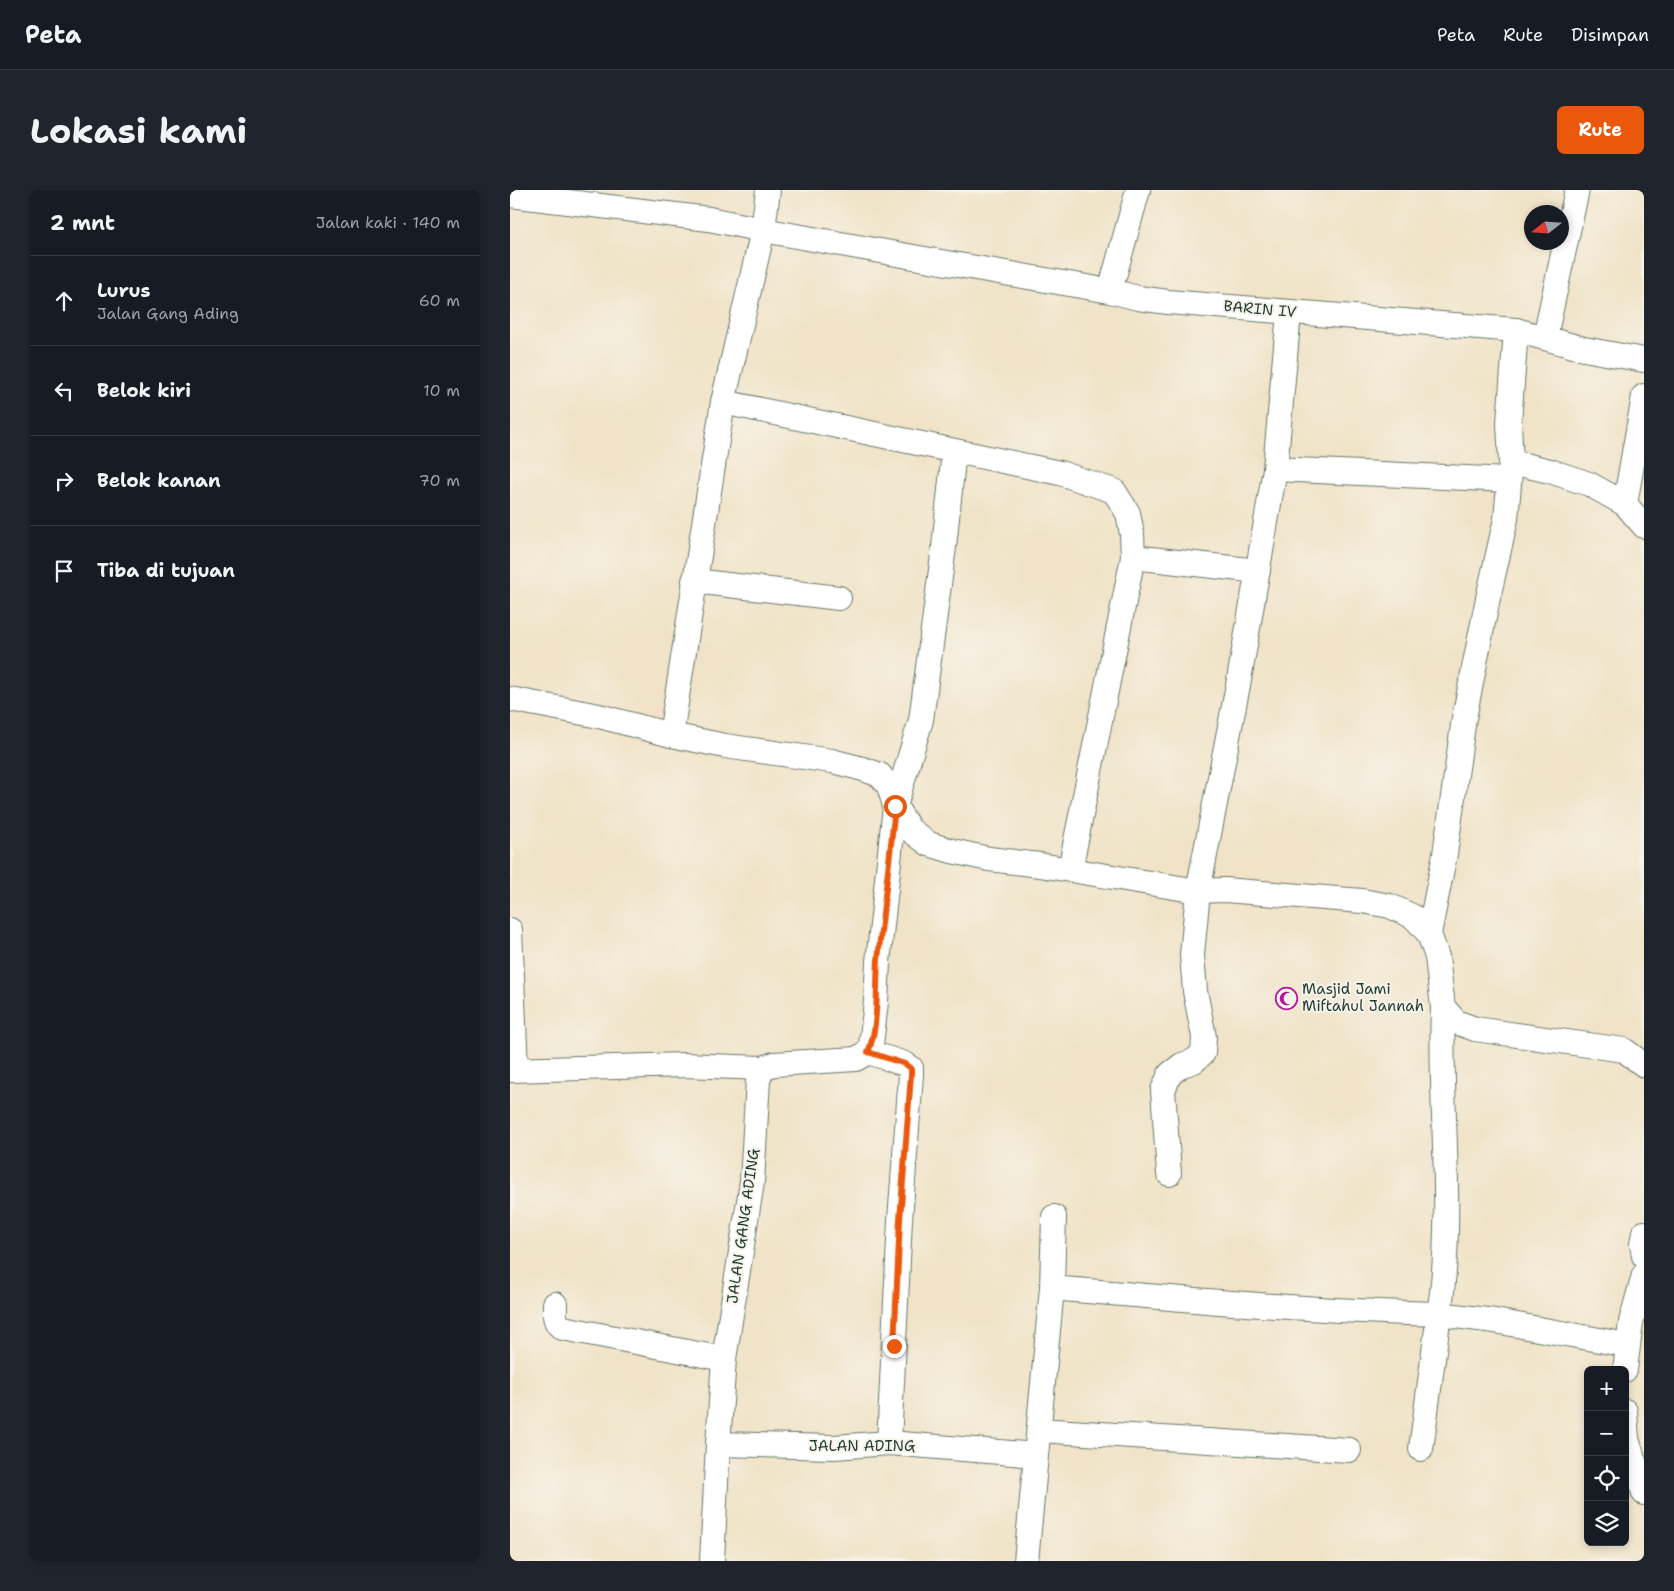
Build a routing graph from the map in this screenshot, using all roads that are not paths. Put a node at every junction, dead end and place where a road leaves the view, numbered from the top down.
1 (768, 190) edge
2 (1138, 190) edge
3 (1577, 190) edge
4 (510, 195) edge
5 (763, 230) junction
6 (1110, 291) junction
7 (1289, 312) junction
8 (1516, 330) junction
9 (1545, 337) junction
10 (1644, 360) edge
11 (1644, 396) edge
12 (723, 402) junction
13 (954, 451) junction
14 (1275, 469) junction
15 (1510, 471) junction
16 (1625, 504) junction
17 (1644, 526) edge
18 (1133, 557) junction
19 (1258, 571) junction
20 (694, 581) junction
21 (838, 598) dead end
22 (510, 704) edge
23 (671, 735) junction
24 (895, 806) junction
25 (1070, 870) junction
26 (1198, 891) junction
27 (510, 930) edge
28 (1429, 934) junction
29 (1443, 1007) junction
30 (868, 1052) junction
31 (1644, 1065) edge
32 (763, 1068) junction
33 (513, 1070) edge
34 (1169, 1174) dead end
35 (1054, 1216) dead end
36 (1644, 1233) edge
37 (1644, 1256) edge
38 (1644, 1275) edge
39 (1052, 1288) junction
40 (555, 1304) dead end
41 (1439, 1314) junction
42 (1627, 1345) junction
43 (724, 1358) junction
44 (1625, 1366) edge
45 (1039, 1430) junction
46 (889, 1443) junction
47 (718, 1444) junction
48 (1629, 1445) edge
49 (1421, 1449) dead end
50 (1349, 1450) dead end
51 (1036, 1455) junction
52 (1644, 1493) edge
53 (712, 1561) edge
54 (1026, 1561) edge

1 - 5 street
2 - 6 street
3 - 9 street
4 - 5 street, BARIN IV
5 - 6 street, BARIN IV
5 - 12 street
6 - 7 street, BARIN IV
7 - 8 street, BARIN IV
7 - 14 street
8 - 9 street, BARIN IV
8 - 15 street
9 - 10 street, BARIN IV
11 - 16 street
12 - 13 street
12 - 20 street
13 - 18 street
13 - 24 street
14 - 15 street
14 - 19 street
15 - 16 street
15 - 28 street
16 - 17 street
18 - 19 street
18 - 25 street
19 - 26 street
20 - 21 street
20 - 23 street
22 - 23 street
23 - 24 street
24 - 25 street
24 - 30 street
25 - 26 street
26 - 28 street
26 - 34 street
27 - 33 street
28 - 29 street
29 - 31 street
29 - 41 street
30 - 32 street
30 - 46 street
32 - 33 street
32 - 43 street, JALAN GANG ADING
35 - 39 street
36 - 37 street
38 - 42 street
39 - 41 street
39 - 45 street
40 - 43 street
41 - 42 street
41 - 49 street
42 - 44 street
43 - 47 street, JALAN GANG ADING
45 - 50 street
45 - 51 street
46 - 47 street, JALAN ADING
46 - 51 street, JALAN ADING
47 - 53 street, JALAN GANG ADING
48 - 52 street
51 - 54 street

